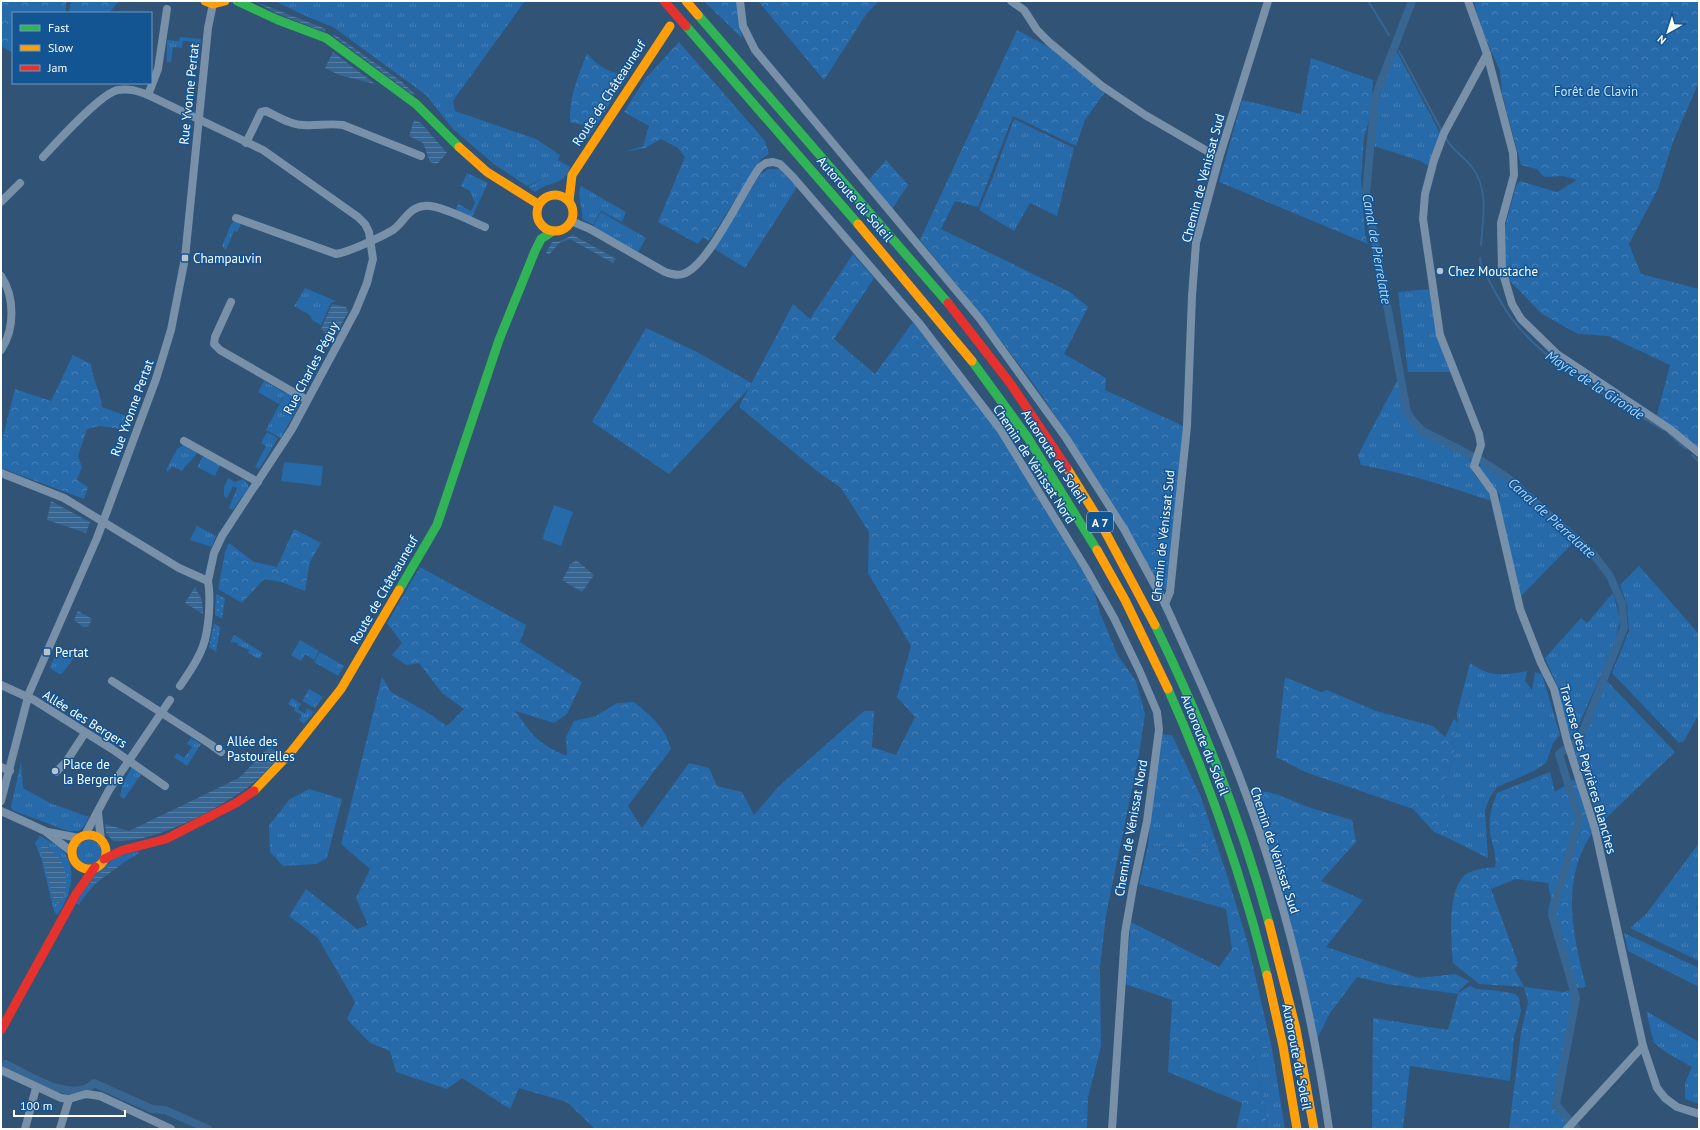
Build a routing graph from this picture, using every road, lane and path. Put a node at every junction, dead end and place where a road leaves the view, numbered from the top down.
1 (224, 1) edge
2 (237, 1) edge
3 (664, 1) edge
4 (686, 1) edge
5 (740, 1) edge
6 (1011, 1) edge
7 (1268, 1) edge
8 (1468, 1) edge
9 (209, 3) edge
10 (167, 9) dead end
11 (670, 26) dead end
12 (1487, 54) junction
13 (148, 95) junction
14 (199, 120) junction
15 (246, 143) junction
16 (421, 156) dead end
17 (43, 157) dead end
18 (1219, 158) junction
19 (572, 176) junction
20 (20, 183) dead end
21 (554, 194) junction
22 (569, 201) junction
23 (1, 202) edge
24 (538, 204) junction
25 (236, 218) dead end
26 (571, 221) junction
27 (539, 223) junction
28 (485, 227) dead end
29 (553, 231) junction
30 (541, 239) junction
31 (372, 240) junction
32 (1, 276) edge
33 (231, 302) dead end
34 (1, 350) edge
35 (307, 400) junction
36 (184, 441) dead end
37 (1699, 453) edge
38 (1, 473) edge
39 (258, 482) junction
40 (103, 523) junction
41 (208, 581) junction
42 (1165, 604) junction
43 (112, 681) dead end
44 (1, 685) edge
45 (180, 686) dead end
46 (28, 697) junction
47 (170, 700) dead end
48 (162, 713) junction
49 (85, 733) junction
50 (221, 752) dead end
51 (130, 761) junction
52 (1, 766) edge
53 (10, 771) junction
54 (56, 772) dead end
55 (166, 786) dead end
56 (1, 801) edge
57 (1, 811) edge
58 (98, 813) junction
59 (45, 831) junction
60 (82, 837) junction
61 (103, 842) junction
62 (123, 850) junction
63 (72, 852) junction
64 (104, 859) junction
65 (76, 863) junction
66 (95, 867) junction
67 (76, 894) junction
68 (1, 1030) edge
69 (1643, 1046) junction
70 (1, 1070) edge
71 (36, 1088) junction
72 (69, 1099) junction
73 (1699, 1114) edge
74 (163, 1127) edge
75 (1569, 1128) edge
76 (25, 1129) edge
77 (60, 1129) edge
78 (171, 1129) edge
79 (1112, 1129) edge
80 (1297, 1129) edge
81 (1314, 1129) edge
82 (1330, 1129) edge

1 - 9 main road
2 - 24 main road
3 - 80 main road, Autoroute du Soleil / A 7, bridge
4 - 81 main road, Autoroute du Soleil / A 7, bridge
5 - 42 street
6 - 18 street
7 - 18 street, Chemin de Vénissat Sud
8 - 12 street
9 - 14 street, Rue Yvonne Pertat
10 - 13 street
11 - 19 main road, Route de Châteauneuf
12 - 37 street
12 - 69 street, Traverse des Peyrières Blanches
13 - 14 street, Rue Charles Péguy
13 - 17 street, Rue Charles Péguy
14 - 15 street, Rue Charles Péguy
14 - 40 street, Rue Yvonne Pertat
15 - 16 street
15 - 31 street, Rue Charles Péguy
18 - 42 street, Chemin de Vénissat Sud
19 - 21 main road, Route de Châteauneuf
19 - 22 main road, Route de Châteauneuf
20 - 23 street
21 - 22 main road
21 - 24 main road, Route de Châteauneuf
22 - 26 main road, Route de Châteauneuf
24 - 27 main road
25 - 31 street
26 - 29 main road
26 - 79 street, Chemin de Vénissat Nord
27 - 29 main road
27 - 30 main road
28 - 31 street
29 - 30 main road
30 - 62 main road, Route de Châteauneuf
31 - 35 street, Rue Charles Péguy
32 - 34 street
33 - 35 street
35 - 39 street, Rue Charles Péguy
36 - 39 street
38 - 40 street
39 - 41 street, Rue Charles Péguy
40 - 41 street
40 - 46 street, Rue Yvonne Pertat
41 - 45 street, Rue Charles Péguy
42 - 82 street, Chemin de Vénissat Sud
43 - 48 street
44 - 46 street, Allée des Bergers
46 - 49 street, Allée des Bergers
46 - 53 street, Rue Yvonne Pertat
47 - 48 street
48 - 50 street
48 - 51 street
49 - 51 street, Allée des Bergers
49 - 54 street
51 - 55 street, Allée des Bergers
51 - 58 street
52 - 53 street
53 - 56 street, Rue Yvonne Pertat
57 - 59 street
58 - 60 street
58 - 61 street
59 - 60 street
59 - 63 street
60 - 61 main road
60 - 63 main road
61 - 62 main road, Route de Châteauneuf
61 - 64 main road
62 - 64 main road, Route de Châteauneuf
63 - 65 main road
64 - 66 main road
65 - 66 main road
65 - 67 main road
66 - 67 main road
67 - 68 main road
69 - 73 street, Traverse des Peyrières Blanches
69 - 75 street
70 - 71 street
71 - 72 street
71 - 76 street
72 - 74 street
72 - 77 street
74 - 78 street

